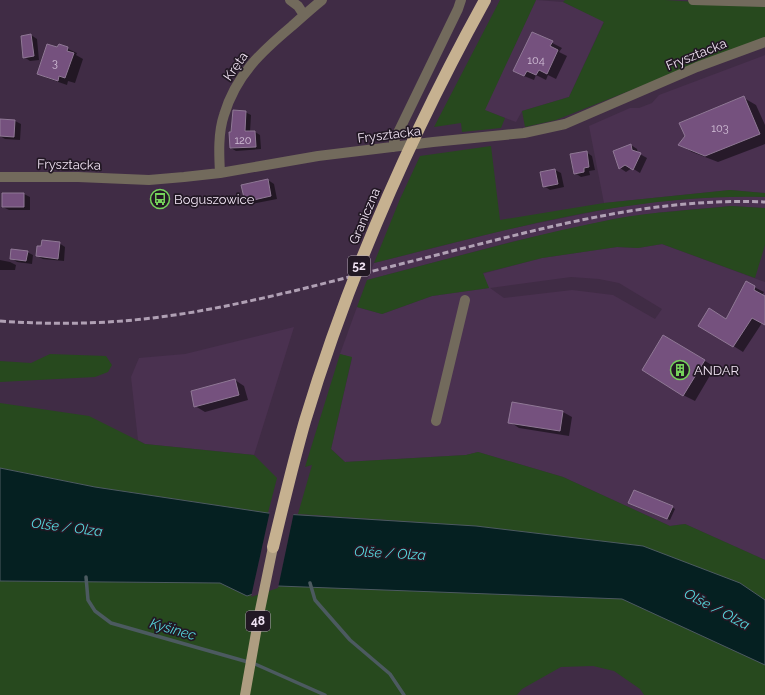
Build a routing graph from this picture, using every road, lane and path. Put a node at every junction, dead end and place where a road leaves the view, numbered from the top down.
1 (290, 0) edge
2 (321, 0) edge
3 (461, 0) edge
4 (485, 0) edge
5 (692, 0) edge
6 (765, 2) edge
7 (304, 15) junction
8 (765, 42) edge
9 (394, 147) junction
10 (220, 173) junction
11 (0, 177) edge
12 (465, 300) dead end
13 (436, 421) dead end
14 (273, 547) joint
15 (245, 695) edge

1 - 7 street
2 - 7 street, Kręta
3 - 9 street
4 - 14 highway, Graniczna / 52, bridge
5 - 6 street
7 - 10 street, Kręta
8 - 9 street, Frysztacka
9 - 10 street, Frysztacka
10 - 11 street, Frysztacka
12 - 13 street
14 - 15 main road, 48

